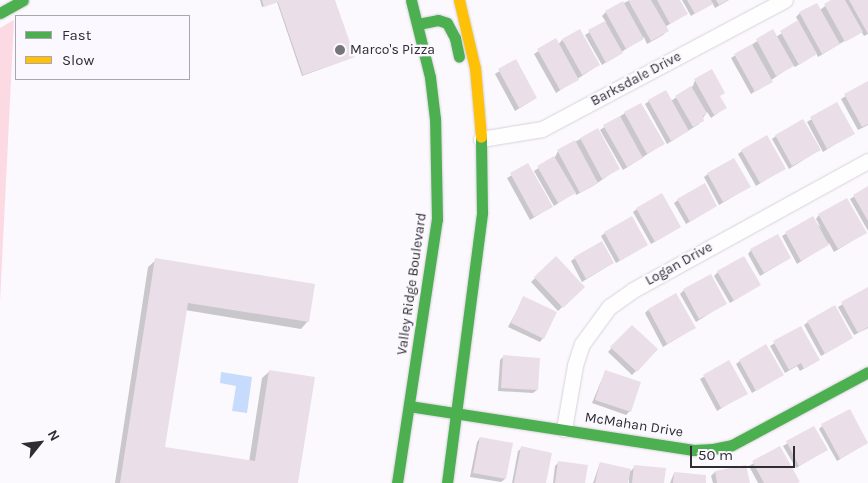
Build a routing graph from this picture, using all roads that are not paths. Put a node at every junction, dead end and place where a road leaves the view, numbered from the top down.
1 (23, 0) edge
2 (412, 0) edge
3 (459, 0) edge
4 (785, 0) edge
5 (0, 13) edge
6 (418, 24) junction
7 (478, 105) junction
8 (481, 139) junction
9 (868, 161) edge
10 (864, 374) edge
11 (868, 390) edge
12 (409, 406) junction
13 (458, 411) junction
14 (564, 429) junction
15 (397, 483) edge
16 (447, 483) edge

1 - 5 main road
2 - 6 main road, Valley Ridge Boulevard
3 - 7 main road
4 - 8 street, Barksdale Drive
6 - 7 main road
6 - 12 main road, Valley Ridge Boulevard
7 - 8 main road
8 - 13 main road
9 - 14 street, Logan Drive
10 - 11 street
10 - 14 main road, McMahan Drive
12 - 13 main road, McMahan Drive
12 - 15 main road, Valley Ridge Boulevard
13 - 14 main road, McMahan Drive
13 - 16 main road

